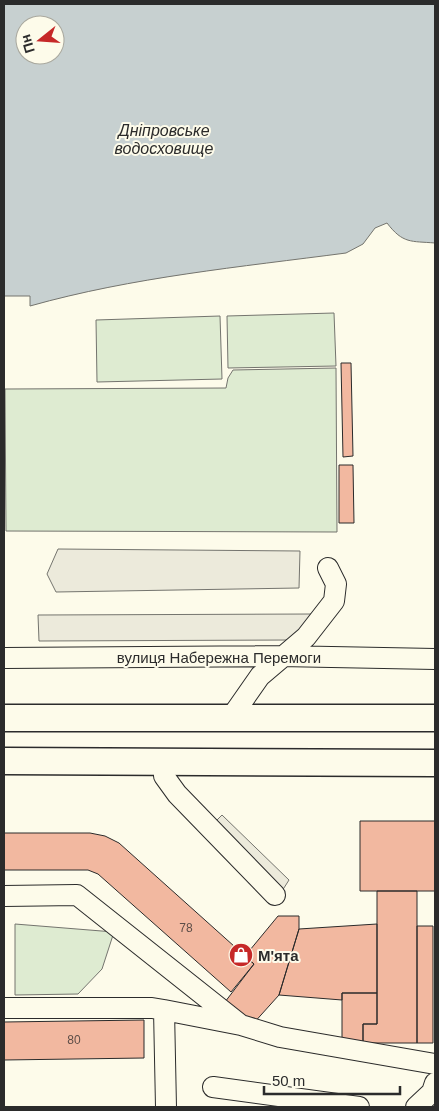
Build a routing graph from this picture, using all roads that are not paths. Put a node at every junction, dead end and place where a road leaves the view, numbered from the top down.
1 (328, 568) dead end
2 (280, 656) junction
3 (4, 658) edge
4 (435, 659) edge
5 (4, 718) edge
6 (230, 718) junction
7 (435, 718) edge
8 (4, 761) edge
9 (164, 761) junction
10 (435, 763) edge
11 (275, 894) dead end
12 (4, 896) edge
13 (4, 1008) edge
14 (164, 1010) junction
15 (241, 1025) junction
16 (435, 1064) edge
17 (213, 1087) dead end
18 (434, 1089) edge
19 (166, 1107) edge
20 (359, 1107) edge
21 (416, 1107) edge

1 - 2 street
2 - 3 street, вулиця Набережна Перемоги
2 - 4 street, вулиця Набережна Перемоги
2 - 6 street
5 - 6 main road
6 - 7 main road
8 - 9 main road
9 - 10 main road
9 - 11 street
12 - 15 street
13 - 14 street
14 - 15 street
14 - 19 street
15 - 16 street
17 - 20 street
18 - 21 street

